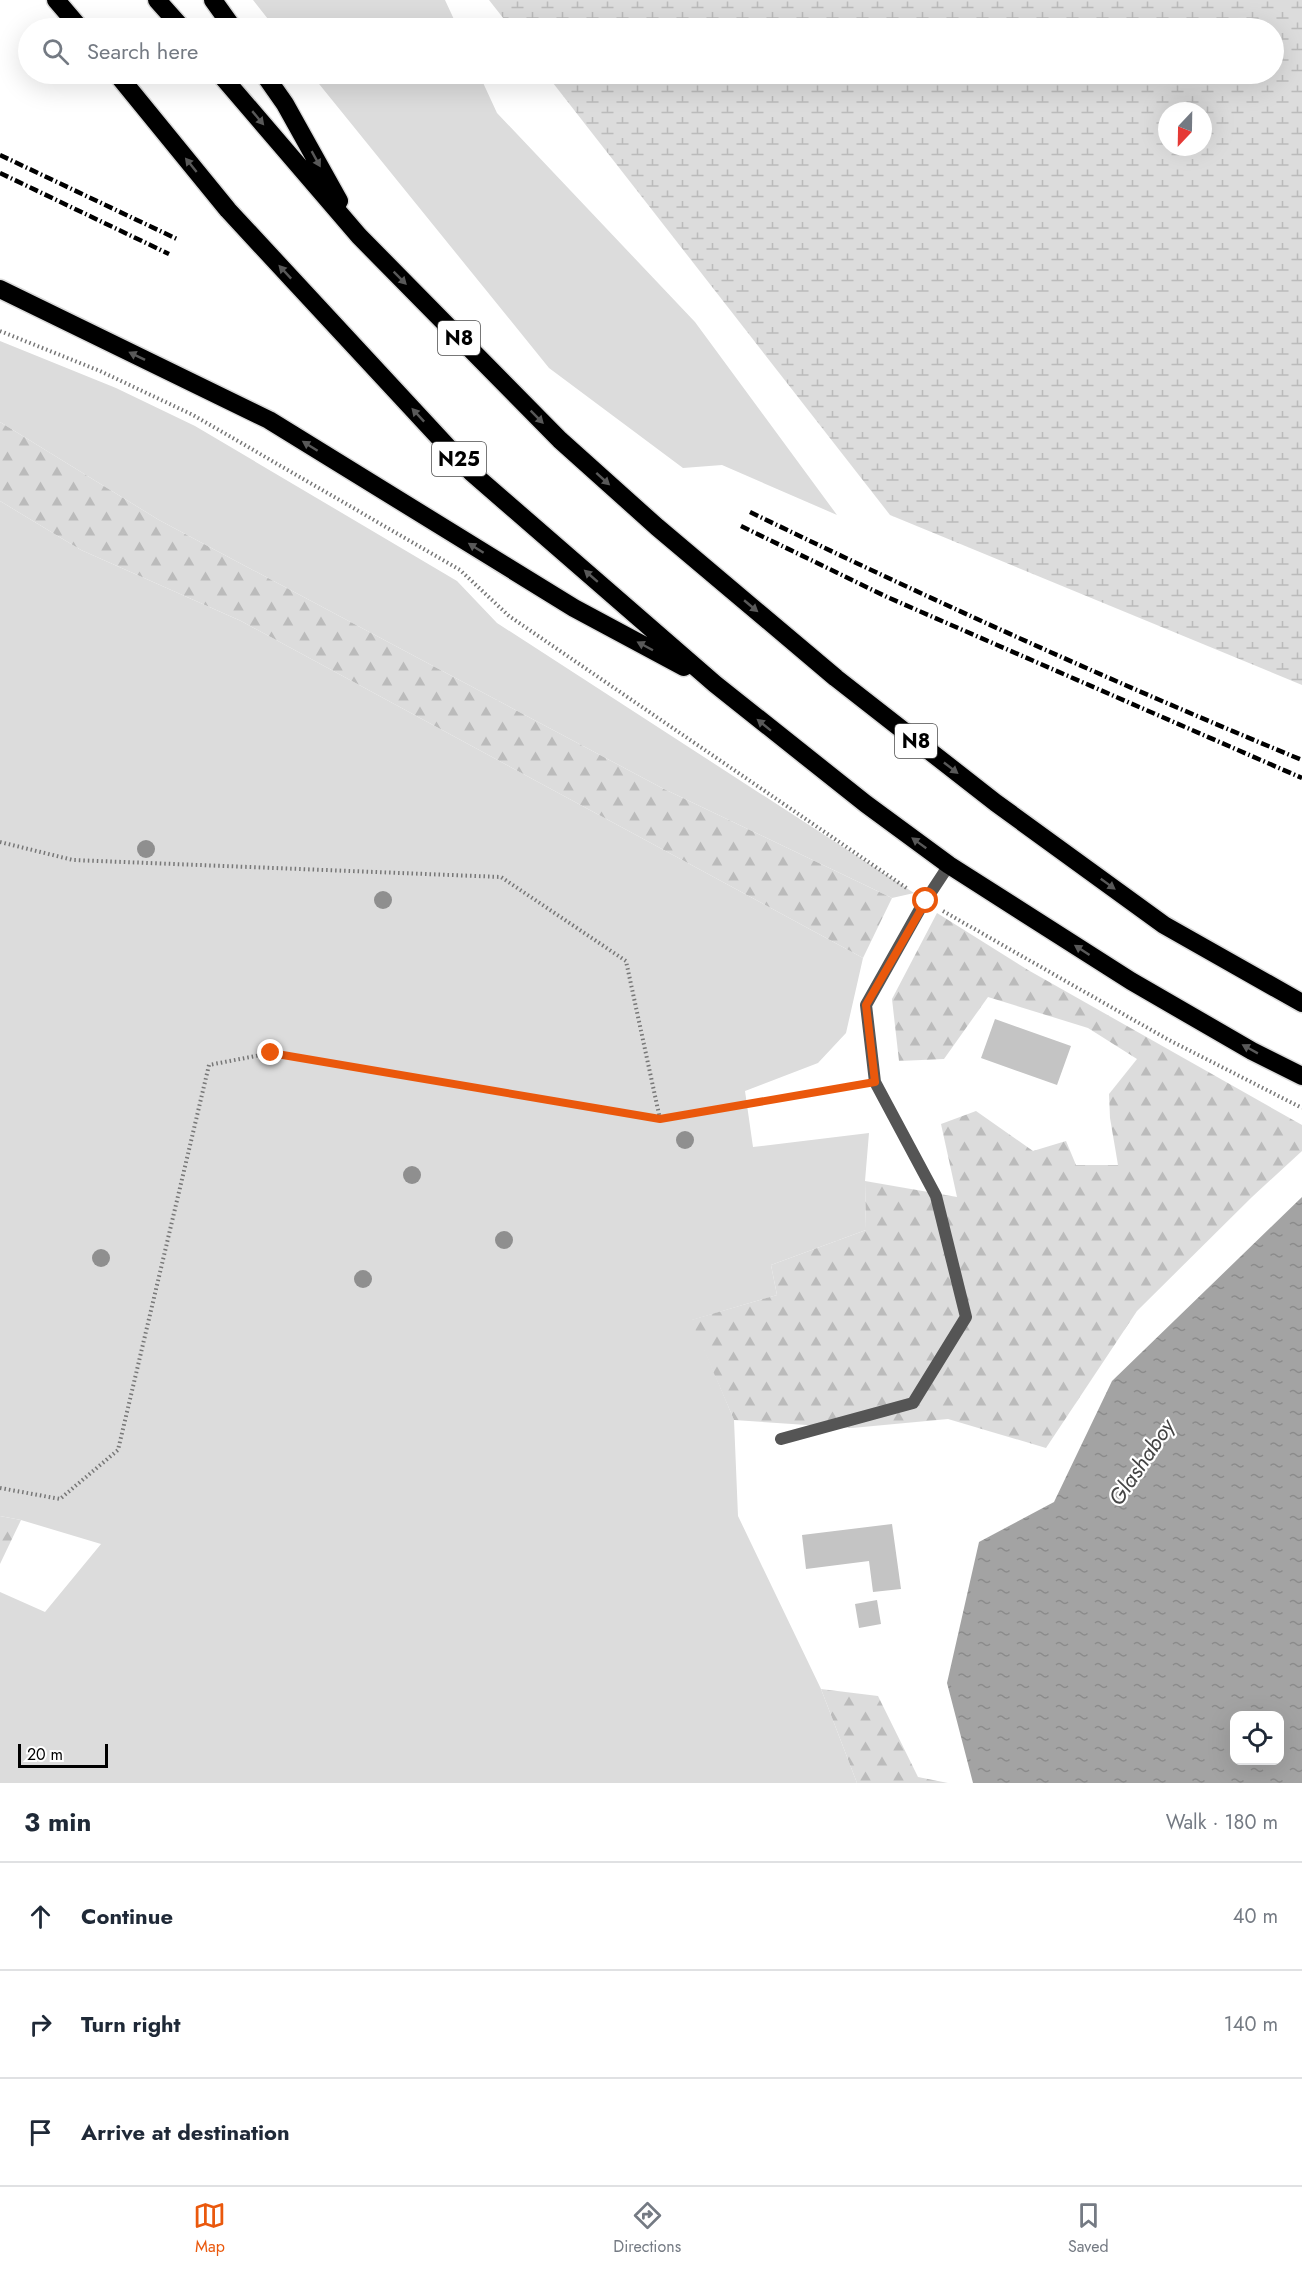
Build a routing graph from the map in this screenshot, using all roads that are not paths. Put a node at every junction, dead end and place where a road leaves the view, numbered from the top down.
1 (56, 0) edge
2 (157, 0) edge
3 (213, 0) edge
4 (71, 18) edge
5 (173, 18) edge
6 (226, 18) edge
7 (125, 84) edge
8 (229, 84) edge
9 (271, 84) edge
10 (359, 236) junction
11 (0, 289) edge
12 (714, 684) junction
13 (950, 865) junction
14 (1302, 1004) edge
15 (1302, 1076) edge
16 (781, 1439) dead end

1 - 4 highway
2 - 5 highway
3 - 6 highway
12 -> 7 highway, N25
8 -> 10 highway, N8
9 -> 10 highway
10 -> 14 highway, N8
12 -> 11 highway
13 -> 12 highway
15 -> 13 highway
13 - 16 lane

